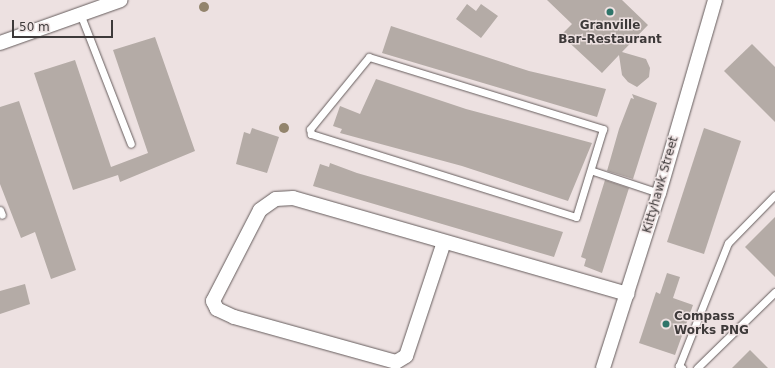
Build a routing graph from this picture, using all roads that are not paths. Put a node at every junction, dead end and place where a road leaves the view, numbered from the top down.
1 (121, 0) edge
2 (715, 0) edge
3 (81, 16) junction
4 (0, 43) edge
5 (131, 144) dead end
6 (593, 171) junction
7 (659, 193) junction
8 (775, 195) edge
9 (444, 242) junction
10 (775, 292) edge
11 (628, 294) junction
12 (602, 368) edge
13 (682, 368) edge
14 (697, 368) edge

1 - 3 street
2 - 7 street, Kittyhawk Street
3 - 4 street
3 - 5 lane
6 - 6 lane
6 - 7 lane
7 - 11 street, Kittyhawk Street
8 - 13 lane
9 - 9 street
9 - 11 street
10 - 14 lane
11 - 12 street, Kittyhawk Street

